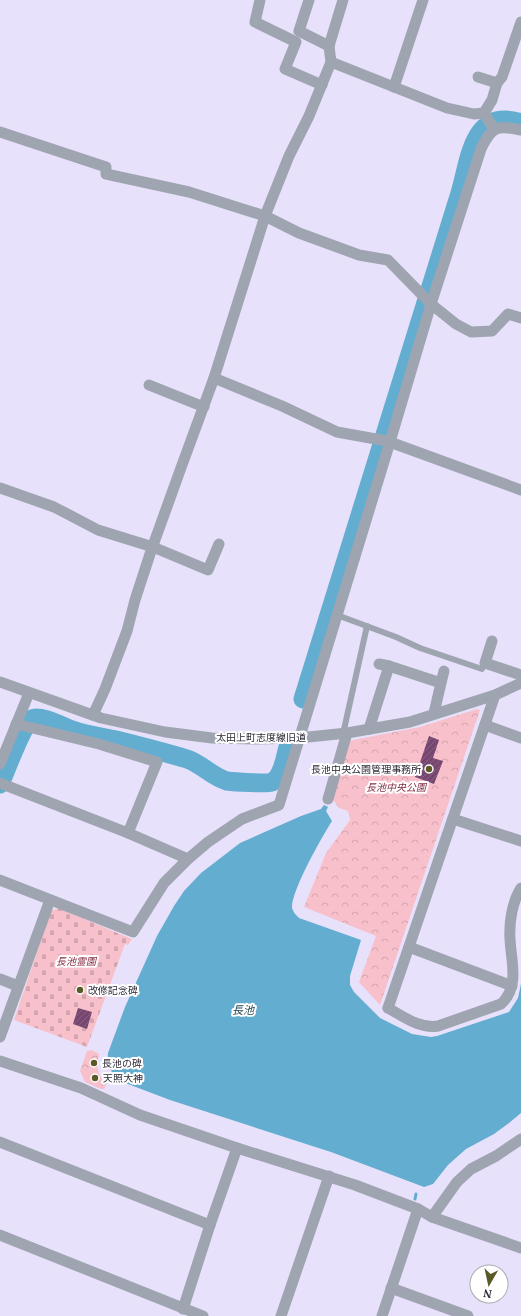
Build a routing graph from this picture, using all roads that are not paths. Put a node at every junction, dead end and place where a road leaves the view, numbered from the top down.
1 (260, 0) edge
2 (309, 0) edge
3 (342, 0) edge
4 (423, 0) edge
5 (521, 22) edge
6 (329, 46) junction
7 (331, 62) junction
8 (478, 77) dead end
9 (497, 83) junction
10 (322, 85) junction
11 (394, 87) junction
12 (485, 116) junction
13 (494, 129) junction
14 (521, 130) edge
15 (0, 132) edge
16 (264, 216) junction
17 (431, 304) junction
18 (521, 318) edge
19 (214, 378) junction
20 (149, 385) dead end
21 (204, 407) junction
22 (385, 440) junction
23 (0, 488) edge
24 (521, 490) edge
25 (219, 544) dead end
26 (153, 547) junction
27 (337, 615) junction
28 (367, 626) junction
29 (492, 641) dead end
30 (485, 662) junction
31 (444, 671) dead end
32 (521, 675) edge
33 (0, 682) edge
34 (441, 683) junction
35 (521, 683) edge
36 (29, 693) junction
37 (495, 695) junction
38 (434, 714) junction
39 (93, 715) junction
40 (485, 725) junction
41 (22, 726) junction
42 (369, 729) junction
43 (345, 734) junction
44 (299, 738) junction
45 (521, 738) edge
46 (0, 764) edge
47 (2, 783) edge
48 (328, 799) dead end
49 (453, 819) junction
50 (128, 833) junction
51 (521, 841) edge
52 (188, 859) junction
53 (0, 880) edge
54 (521, 888) edge
55 (50, 900) junction
56 (409, 947) junction
57 (0, 979) edge
58 (18, 986) junction
59 (512, 986) junction
60 (0, 1037) edge
61 (0, 1061) edge
62 (521, 1139) edge
63 (0, 1142) edge
64 (237, 1148) junction
65 (329, 1176) junction
66 (418, 1209) junction
67 (432, 1217) junction
68 (210, 1225) junction
69 (0, 1235) edge
70 (521, 1248) edge
71 (392, 1288) junction
72 (183, 1309) junction
73 (203, 1316) edge
74 (281, 1316) edge
75 (382, 1316) edge
76 (468, 1316) edge

1 - 10 street
2 - 6 street
3 - 6 street
4 - 11 street
5 - 9 street
6 - 7 street
7 - 10 street
7 - 11 street
8 - 9 street
9 - 12 street
10 - 16 street
11 - 12 street
12 - 13 street
13 - 14 street
13 - 17 street
15 - 16 street
16 - 17 street
16 - 19 street
17 - 18 street
17 - 22 street
19 - 21 street
19 - 22 street
20 - 21 street
21 - 26 street
22 - 24 street
22 - 27 street
23 - 26 street
25 - 26 street
26 - 39 street
27 - 28 lane
27 - 44 street
28 - 30 lane
28 - 43 lane
29 - 30 street
30 - 32 street
31 - 34 street
33 - 36 street, 太田上町志度線旧道
34 - 38 street
34 - 42 street
35 - 37 street, 太田上町志度線旧道
36 - 39 street, 太田上町志度線旧道
36 - 41 street
37 - 38 street, 太田上町志度線旧道
37 - 40 street
38 - 42 street, 太田上町志度線旧道
39 - 44 street, 太田上町志度線旧道
40 - 45 street
40 - 49 street
41 - 46 street
41 - 50 street
42 - 43 street, 太田上町志度線旧道
43 - 44 street, 太田上町志度線旧道
43 - 48 street
44 - 52 street
47 - 50 street
49 - 51 street
49 - 56 street
50 - 52 street
52 - 55 street
53 - 55 street
54 - 59 street
55 - 58 street
56 - 59 street
56 - 59 street
57 - 58 street
58 - 60 street
61 - 64 street
62 - 67 street
63 - 68 street
64 - 65 street
64 - 68 street
65 - 66 street
65 - 74 street
66 - 67 street
66 - 71 street
67 - 70 street
68 - 72 street
69 - 72 street
71 - 75 street
71 - 76 street
72 - 73 street

